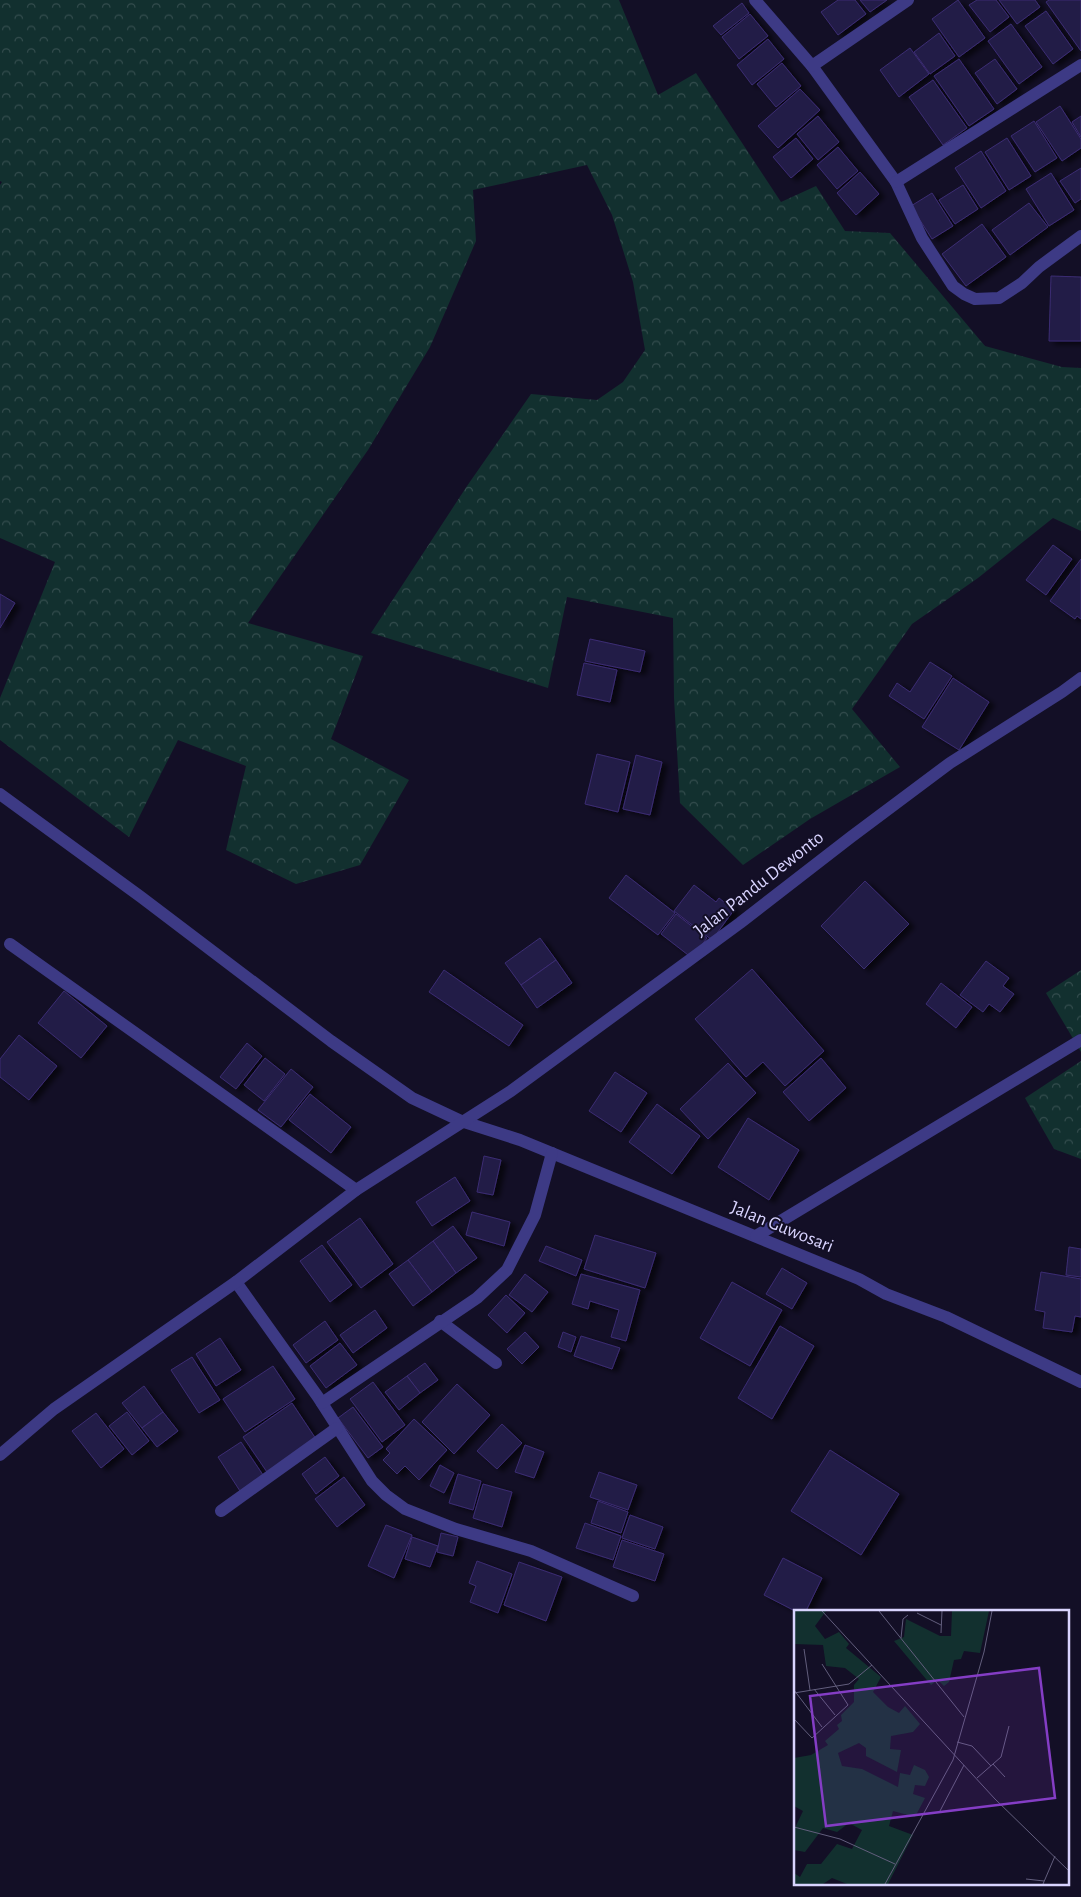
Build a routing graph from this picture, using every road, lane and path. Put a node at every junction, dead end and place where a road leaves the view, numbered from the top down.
1 (755, 0) edge
2 (908, 0) edge
3 (1081, 65) edge
4 (812, 66) junction
5 (896, 182) junction
6 (1081, 236) edge
7 (1081, 678) edge
8 (0, 794) edge
9 (10, 944) dead end
10 (1081, 1040) edge
11 (462, 1121) junction
12 (552, 1153) junction
13 (356, 1190) junction
14 (756, 1236) junction
15 (236, 1282) junction
16 (440, 1321) junction
17 (496, 1363) dead end
18 (1081, 1382) edge
19 (322, 1403) junction
20 (337, 1428) junction
21 (0, 1455) edge
22 (221, 1512) dead end
23 (633, 1596) dead end

1 - 4 street
2 - 4 street
3 - 5 street
4 - 5 street
5 - 6 street
7 - 11 street, Jalan Pandu Dewonto
8 - 11 street, Jalan Guwosari
9 - 13 street
10 - 14 street
11 - 12 street, Jalan Guwosari
11 - 13 street, Jalan Pandu Dewonto
12 - 14 street, Jalan Guwosari
12 - 16 street
13 - 15 street, Jalan Pandu Dewonto
14 - 18 street, Jalan Guwosari
15 - 19 street
15 - 21 street, Jalan Pandu Dewonto
16 - 17 street
16 - 19 street
19 - 20 street
20 - 22 street
20 - 23 street

